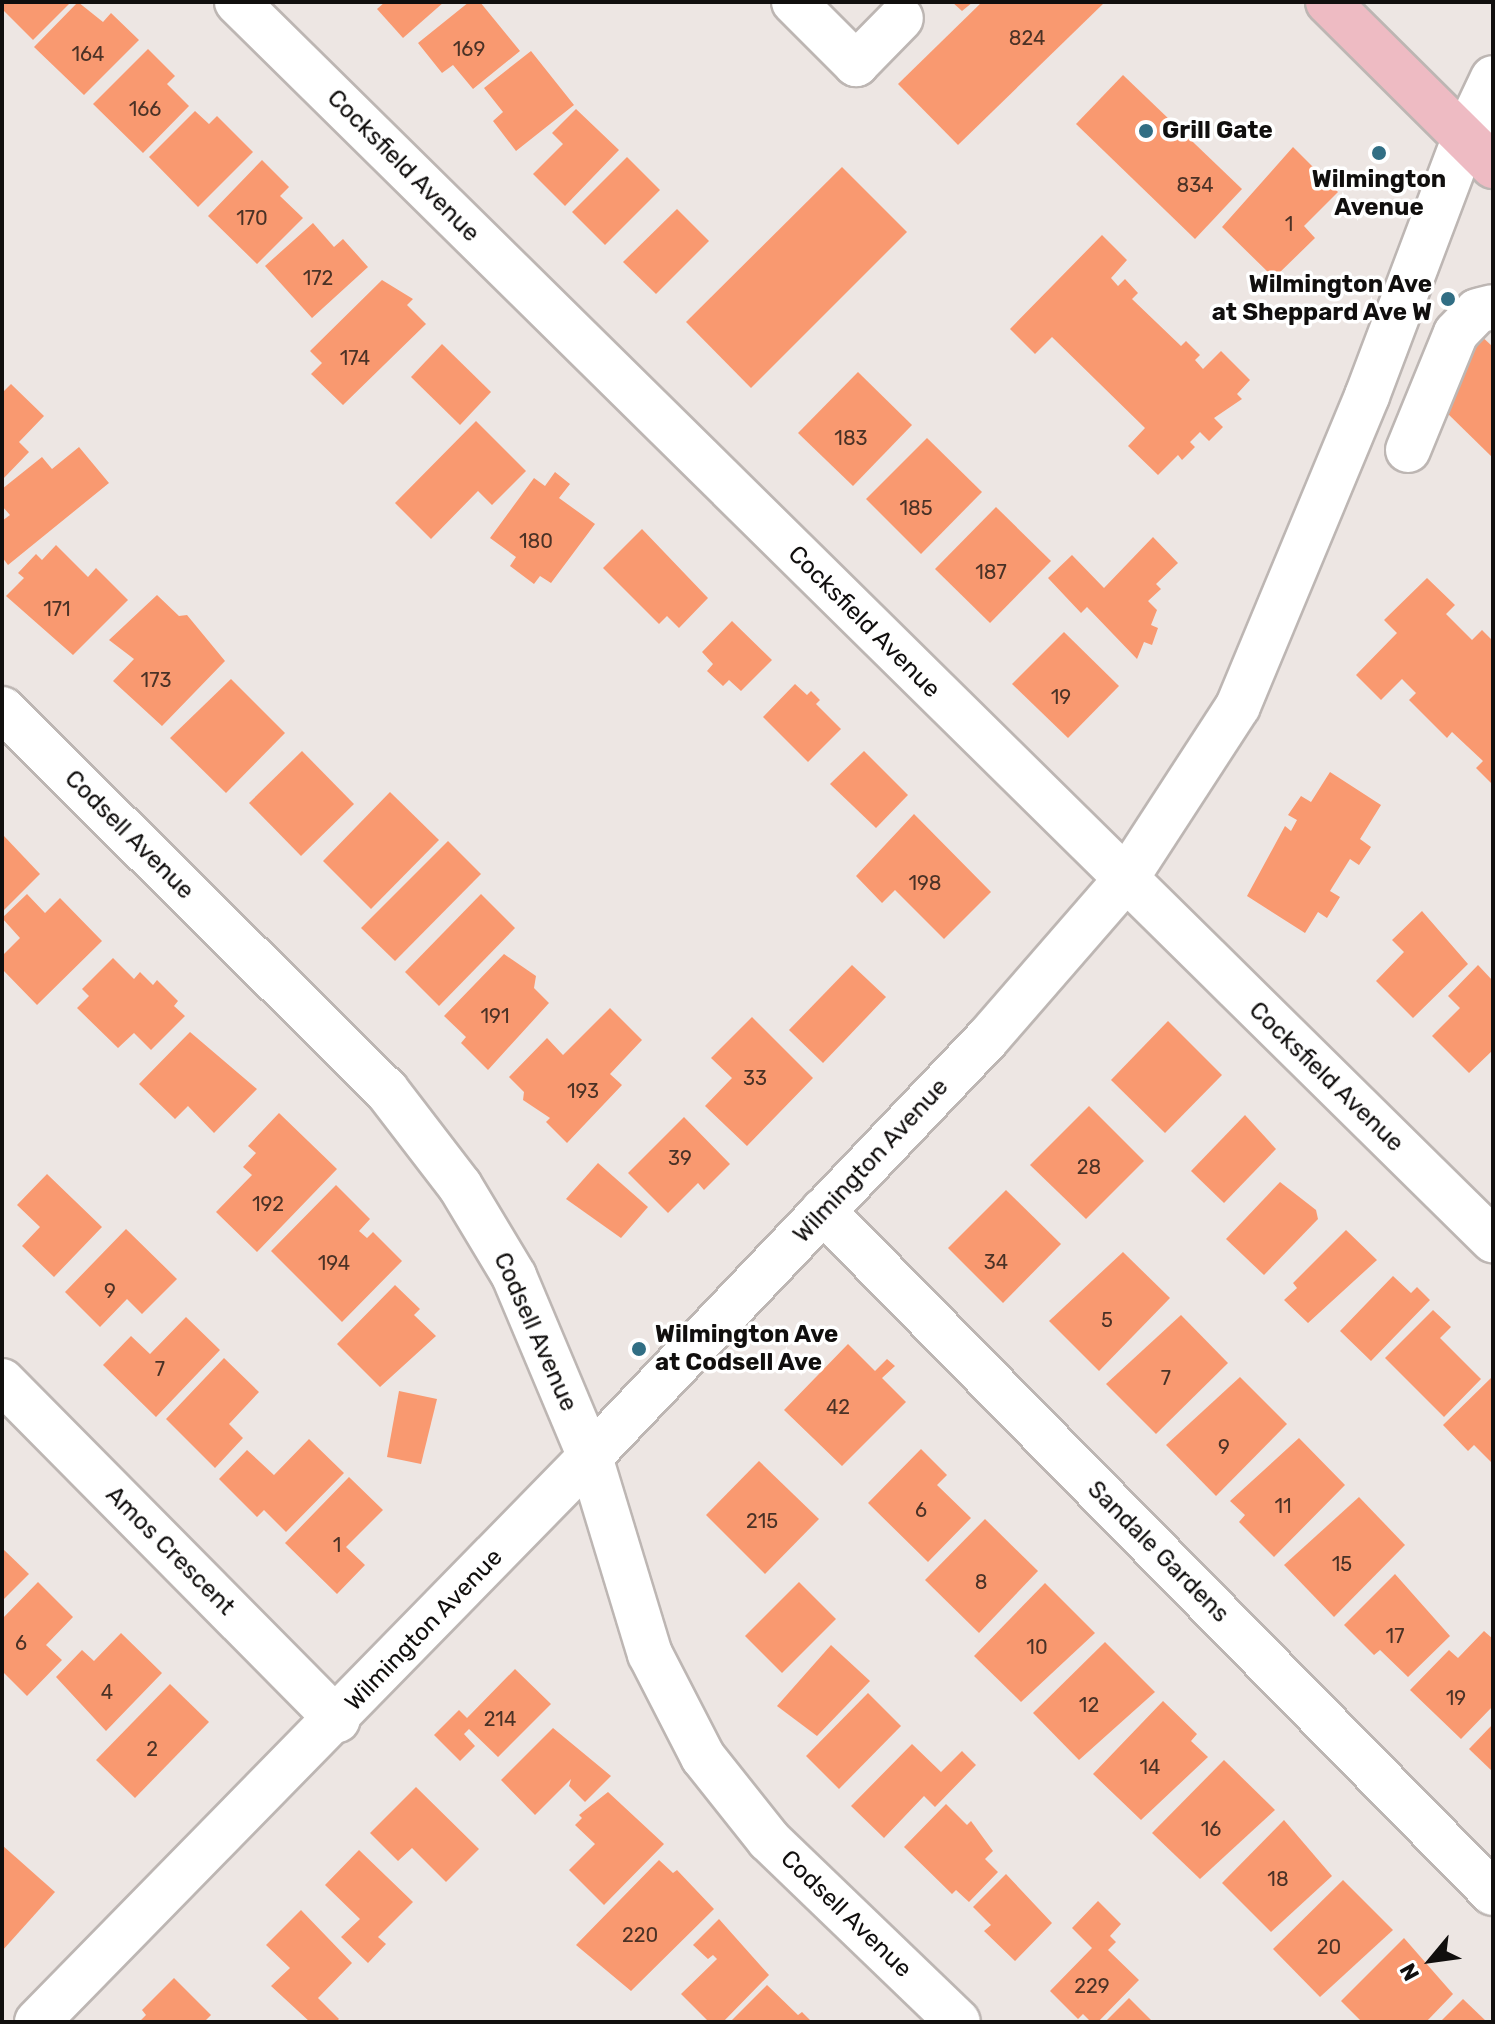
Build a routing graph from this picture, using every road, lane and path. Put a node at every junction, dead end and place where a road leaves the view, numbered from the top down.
1 (237, 2) edge
2 (794, 2) edge
3 (1328, 2) edge
4 (901, 18) dead end
5 (1493, 78) edge
6 (1479, 151) edge
7 (1493, 307) edge
8 (1408, 450) dead end
9 (2, 709) edge
10 (1125, 880) junction
11 (823, 1211) junction
12 (1493, 1240) edge
13 (2, 1381) edge
14 (590, 1457) junction
15 (337, 1720) junction
16 (1493, 1893) edge
17 (37, 2022) edge
18 (958, 2022) edge

1 - 10 street, Cocksfield Avenue
2 - 4 street
3 - 6 main road
5 - 6 street, Wilmington Avenue
6 - 10 street, Wilmington Avenue
7 - 8 street
9 - 14 street, Codsell Avenue
10 - 11 street, Wilmington Avenue
10 - 12 street, Cocksfield Avenue
11 - 14 street, Wilmington Avenue
11 - 16 street, Sandale Gardens
13 - 15 street, Amos Crescent
14 - 15 street, Wilmington Avenue
14 - 18 street, Codsell Avenue
15 - 17 street, Wilmington Avenue

